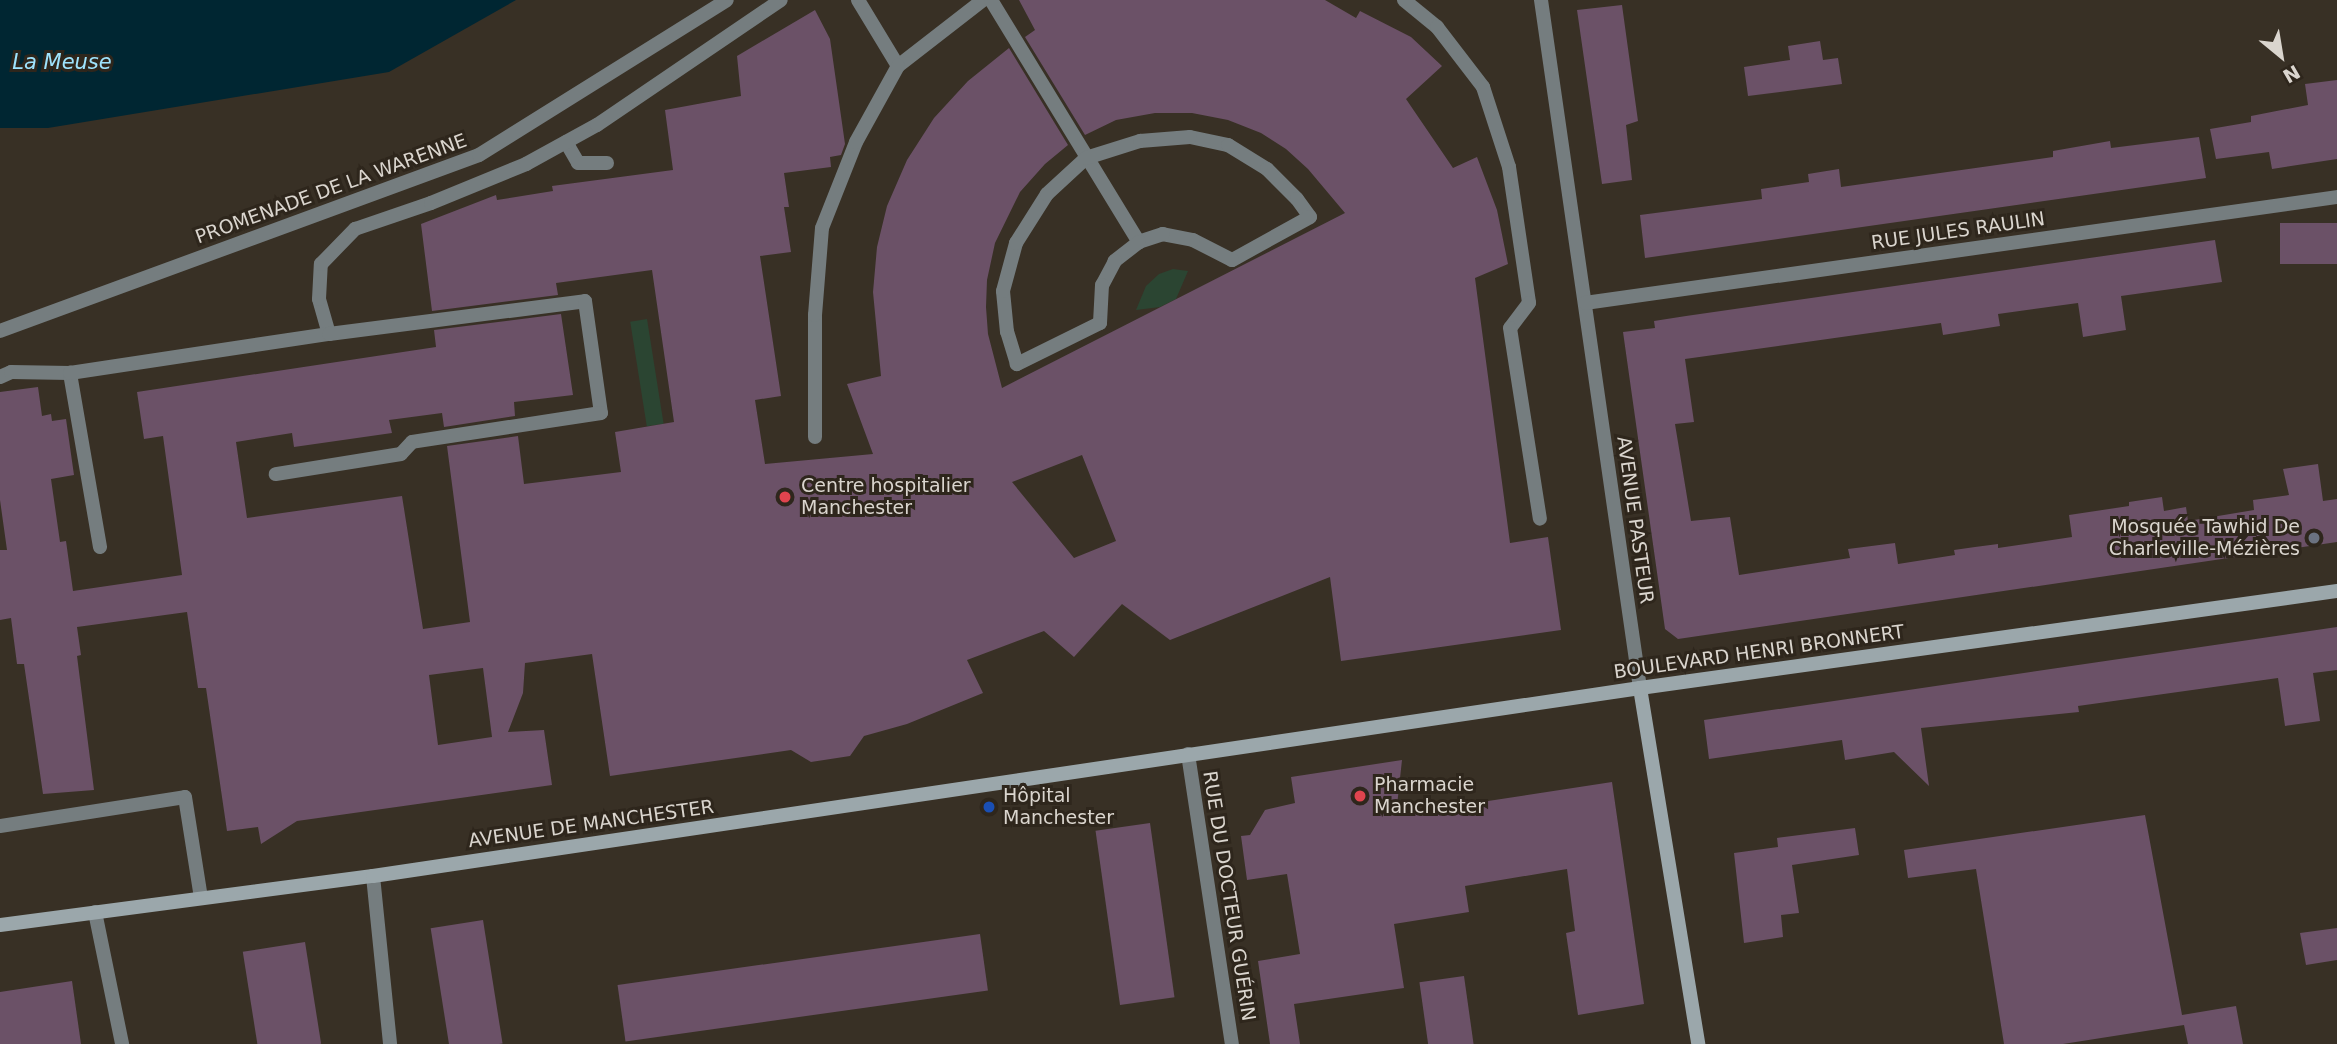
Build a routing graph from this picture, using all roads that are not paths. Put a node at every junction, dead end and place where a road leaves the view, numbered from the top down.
1 (727, 0) edge
2 (781, 0) edge
3 (858, 0) edge
4 (983, 0) edge
5 (991, 0) edge
6 (1404, 0) edge
7 (1541, 0) edge
8 (898, 66) junction
9 (566, 142) junction
10 (1086, 158) junction
11 (607, 163) dead end
12 (2337, 197) edge
13 (1139, 242) junction
14 (1584, 303) junction
15 (0, 331) edge
16 (329, 334) junction
17 (70, 373) junction
18 (0, 377) edge
19 (815, 437) dead end
20 (276, 474) dead end
21 (1540, 519) dead end
22 (100, 547) dead end
23 (2337, 591) edge
24 (1640, 688) junction
25 (1188, 754) junction
26 (0, 826) edge
27 (373, 876) junction
28 (201, 898) junction
29 (95, 912) junction
30 (0, 925) edge
31 (122, 1044) edge
32 (390, 1044) edge
33 (1232, 1044) edge
34 (1698, 1044) edge

1 - 15 street, PROMENADE DE LA WARENNE
2 - 9 street
3 - 8 street
4 - 8 street
5 - 10 street
6 - 21 street
7 - 14 street, AVENUE PASTEUR
8 - 19 street
9 - 11 street
9 - 16 street
10 - 13 street
10 - 13 street
10 - 13 street
12 - 14 street, RUE JULES RAULIN
14 - 24 street, AVENUE PASTEUR
16 - 17 street
16 - 20 street
17 - 18 street
17 - 22 street
23 - 24 main road, BOULEVARD HENRI BRONNERT
24 - 25 main road, BOULEVARD HENRI BRONNERT
24 - 34 main road, AVENUE PASTEUR
25 - 27 main road, AVENUE DE MANCHESTER
25 - 33 street, RUE DU DOCTEUR GUÉRIN
26 - 28 street
27 - 28 main road, AVENUE DE MANCHESTER
27 - 32 street
28 - 29 main road, AVENUE DE MANCHESTER
29 - 30 main road, AVENUE DE MANCHESTER
29 - 31 street

